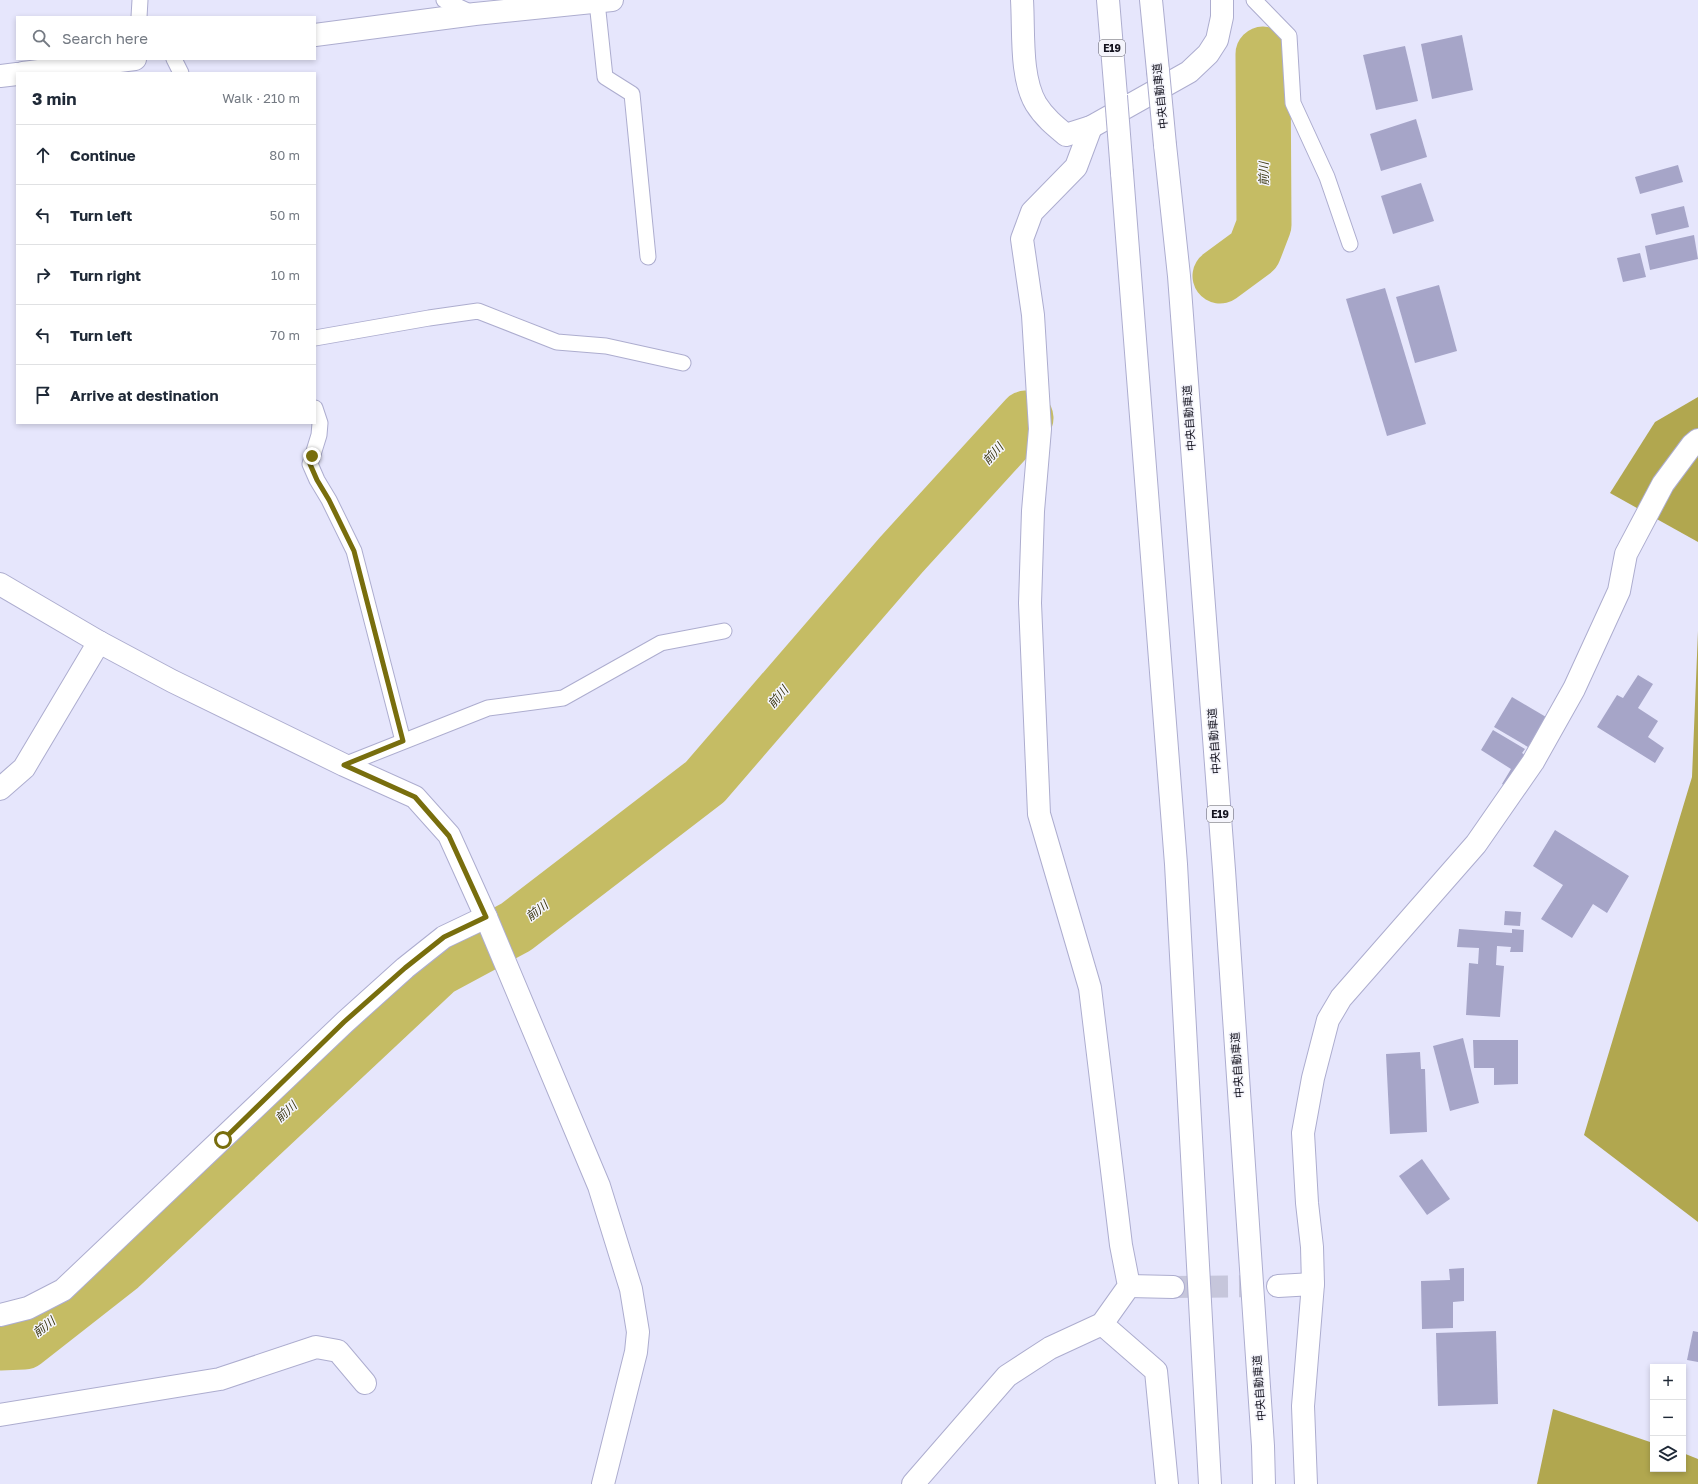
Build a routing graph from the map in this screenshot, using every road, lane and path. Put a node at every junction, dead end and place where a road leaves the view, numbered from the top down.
1 (140, 0) edge
2 (444, 0) edge
3 (1022, 0) edge
4 (1108, 0) edge
5 (1150, 0) edge
6 (1222, 0) edge
7 (1254, 0) edge
8 (605, 1) edge
9 (549, 4) edge
10 (475, 14) junction
11 (139, 16) edge
12 (316, 35) edge
13 (128, 60) edge
14 (174, 60) edge
15 (31, 72) edge
16 (180, 72) edge
17 (16, 74) edge
18 (0, 76) edge
19 (1091, 127) junction
20 (1350, 244) dead end
21 (648, 257) dead end
22 (316, 338) edge
23 (683, 363) dead end
24 (316, 411) edge
25 (1698, 440) edge
26 (0, 584) edge
27 (724, 631) dead end
28 (100, 642) junction
29 (403, 741) junction
30 (344, 765) junction
31 (0, 789) edge
32 (486, 917) junction
33 (1313, 1284) junction
34 (1129, 1286) junction
35 (1278, 1286) tunnel mouth
36 (1172, 1287) tunnel mouth
37 (0, 1315) edge
38 (1102, 1324) junction
39 (365, 1383) dead end
40 (0, 1415) edge
41 (603, 1484) edge
42 (914, 1484) edge
43 (1168, 1484) edge
44 (1210, 1484) edge
45 (1264, 1484) edge
46 (1306, 1484) edge

1 - 11 lane
2 - 10 lane
3 - 19 main road
4 - 44 main road, E19, bridge
5 - 45 main road, 中央自動車道 / E19, bridge
6 - 19 main road
7 - 20 lane
8 - 9 main road
8 - 21 lane
9 - 10 main road
10 - 12 main road
13 - 15 main road
14 - 16 lane
17 - 18 main road
19 - 34 main road
22 - 23 lane
24 - 29 lane
25 - 33 main road
26 - 28 main road
27 - 29 lane
28 - 30 main road
28 - 31 main road
29 - 30 lane
30 - 32 main road
32 - 37 main road
32 - 41 main road
33 - 35 main road
33 - 46 main road
34 - 36 main road
34 - 38 main road
38 - 42 main road
38 - 43 main road
39 - 40 main road

